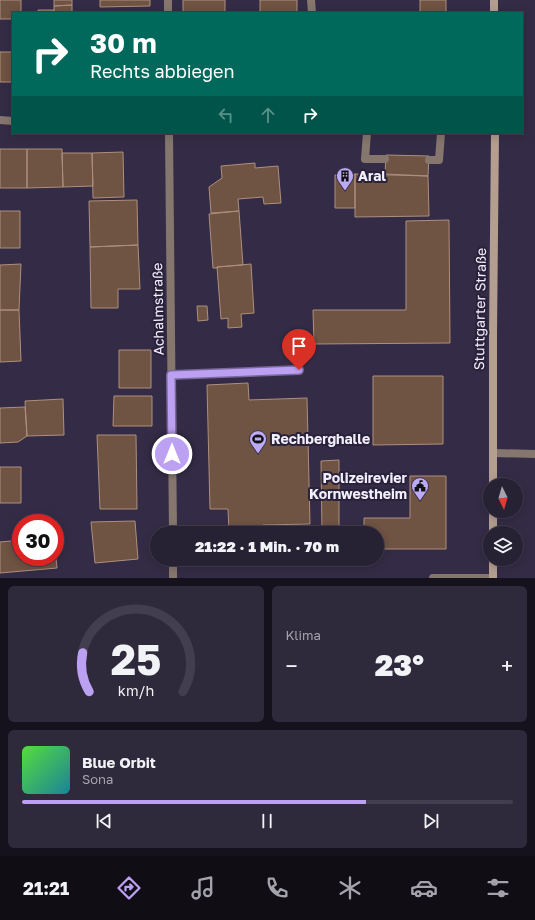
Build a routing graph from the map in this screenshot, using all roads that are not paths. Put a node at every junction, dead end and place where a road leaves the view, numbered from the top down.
1 (168, 0) edge
2 (311, 0) edge
3 (494, 0) edge
4 (168, 12) edge
5 (312, 12) edge
6 (494, 12) edge
7 (0, 120) edge
8 (12, 121) edge
9 (169, 134) edge
10 (366, 134) edge
11 (441, 134) edge
12 (495, 134) edge
13 (385, 159) dead end
14 (429, 160) dead end
15 (299, 370) dead end
16 (171, 375) junction
17 (493, 453) junction
18 (535, 454) edge
19 (492, 478) edge
20 (173, 526) edge
21 (173, 566) edge
22 (493, 566) edge
23 (173, 578) edge
24 (433, 578) edge
25 (493, 578) edge

1 - 4 street
2 - 5 street
3 - 6 main road
7 - 8 street
9 - 16 street, Achalmstraße
10 - 13 street
11 - 14 street
12 - 17 main road, Stuttgarter Straße
15 - 16 street
16 - 20 street, Achalmstraße
17 - 18 street
17 - 19 main road, Stuttgarter Straße
21 - 23 street
22 - 25 main road
24 - 25 street

